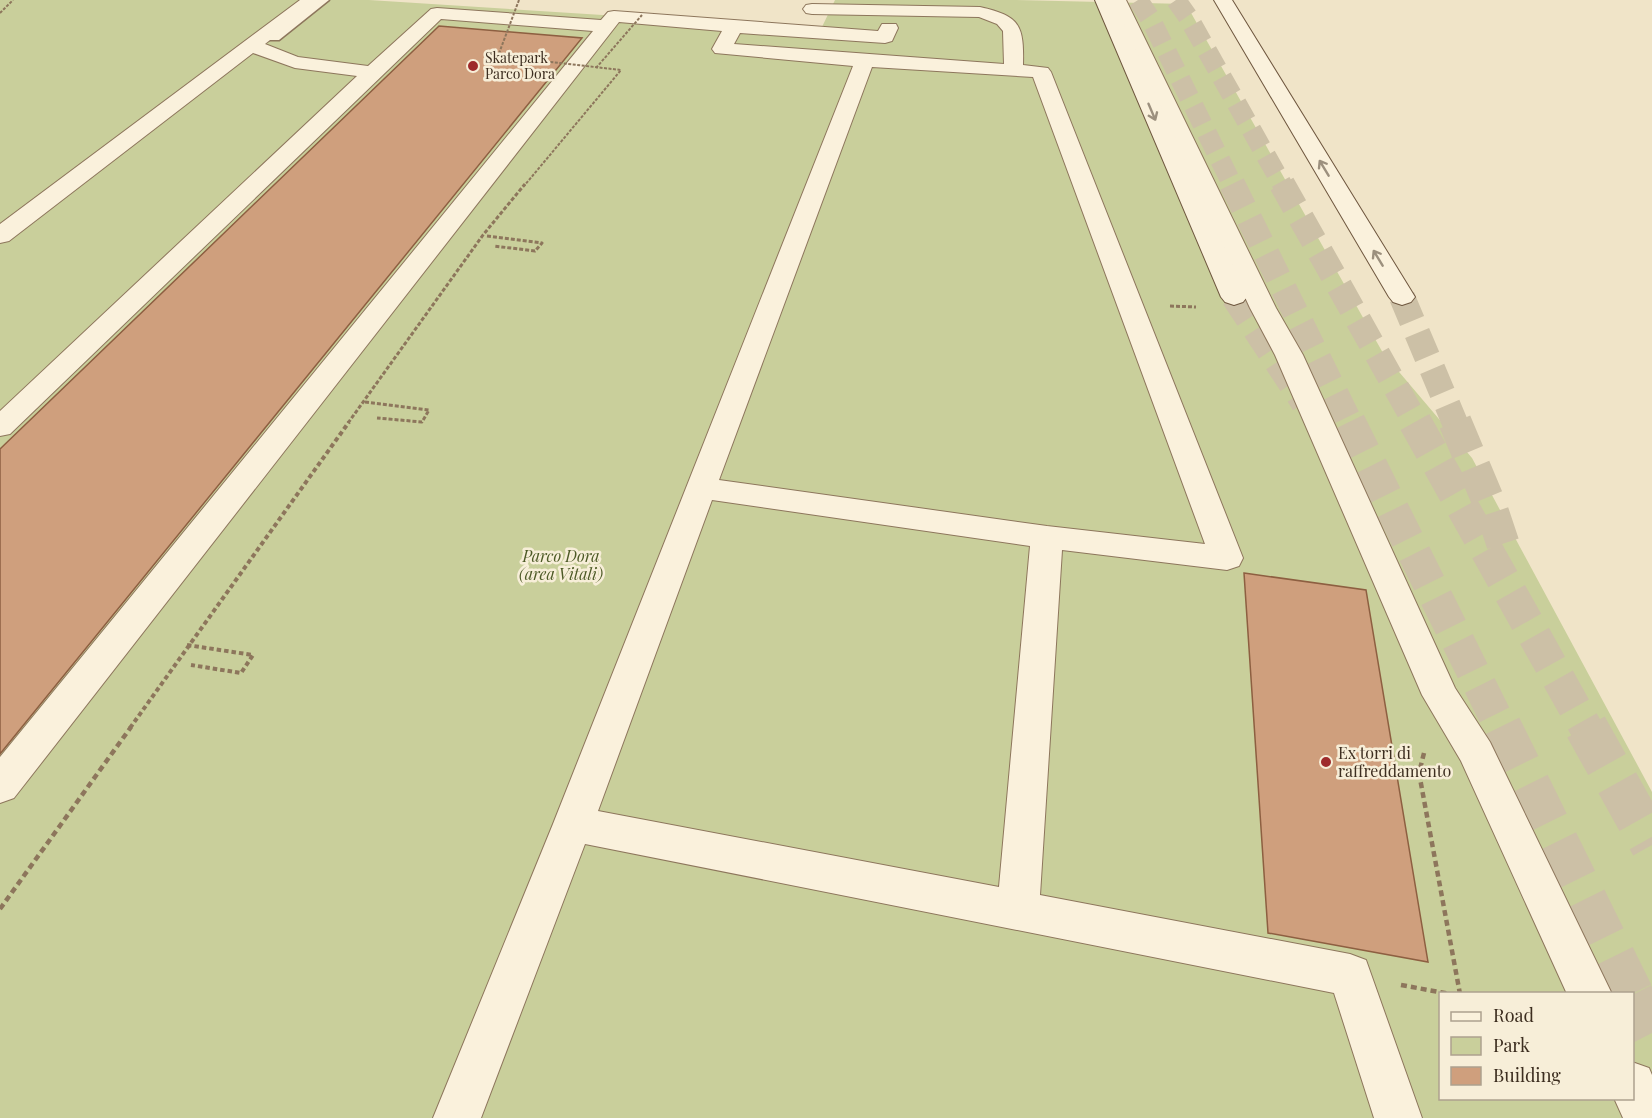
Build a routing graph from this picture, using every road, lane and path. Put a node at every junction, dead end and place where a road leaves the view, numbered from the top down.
1 (13, 0) edge
2 (311, 0) edge
3 (321, 0) edge
4 (519, 0) edge
5 (1104, 0) edge
6 (1117, 0) edge
7 (1223, 0) edge
8 (812, 9) dead end
9 (0, 13) edge
10 (642, 15) dead end
11 (605, 26) junction
12 (734, 27) junction
13 (889, 28) dead end
14 (273, 37) dead end
15 (252, 45) junction
16 (865, 61) junction
17 (596, 68) junction
18 (1013, 70) junction
19 (373, 72) junction
20 (483, 235) junction
21 (0, 236) edge
22 (494, 246) dead end
23 (1234, 297) tunnel mouth
24 (1402, 297) tunnel mouth
25 (365, 402) junction
26 (377, 418) dead end
27 (0, 427) edge
28 (701, 488) junction
29 (1047, 537) junction
30 (187, 645) junction
31 (191, 665) dead end
32 (1419, 773) dead end
33 (0, 786) edge
34 (573, 824) junction
35 (0, 909) edge
36 (1018, 912) junction
37 (1460, 992) edge
38 (1590, 992) edge
39 (1634, 1089) edge
40 (457, 1118) edge
41 (1398, 1118) edge
42 (1648, 1118) edge

1 - 9 path
2 - 15 street
3 - 14 lane
4 - 17 path, bridge
5 -> 23 street
6 - 38 street
24 -> 7 street
8 - 18 street
10 - 17 path, bridge
11 - 12 street
11 - 19 street
11 - 33 street
12 - 13 street
12 - 16 street
15 - 19 street
15 - 21 street
16 - 18 street
16 - 28 street
17 - 20 path, bridge
18 - 29 street
19 - 27 street
20 - 22 path
20 - 25 path, bridge
25 - 26 path
25 - 30 path, bridge
28 - 29 street
28 - 34 street
29 - 36 street
30 - 31 path
30 - 35 path, bridge
32 - 37 path
34 - 36 street
34 - 40 street
36 - 41 street
39 - 42 street

